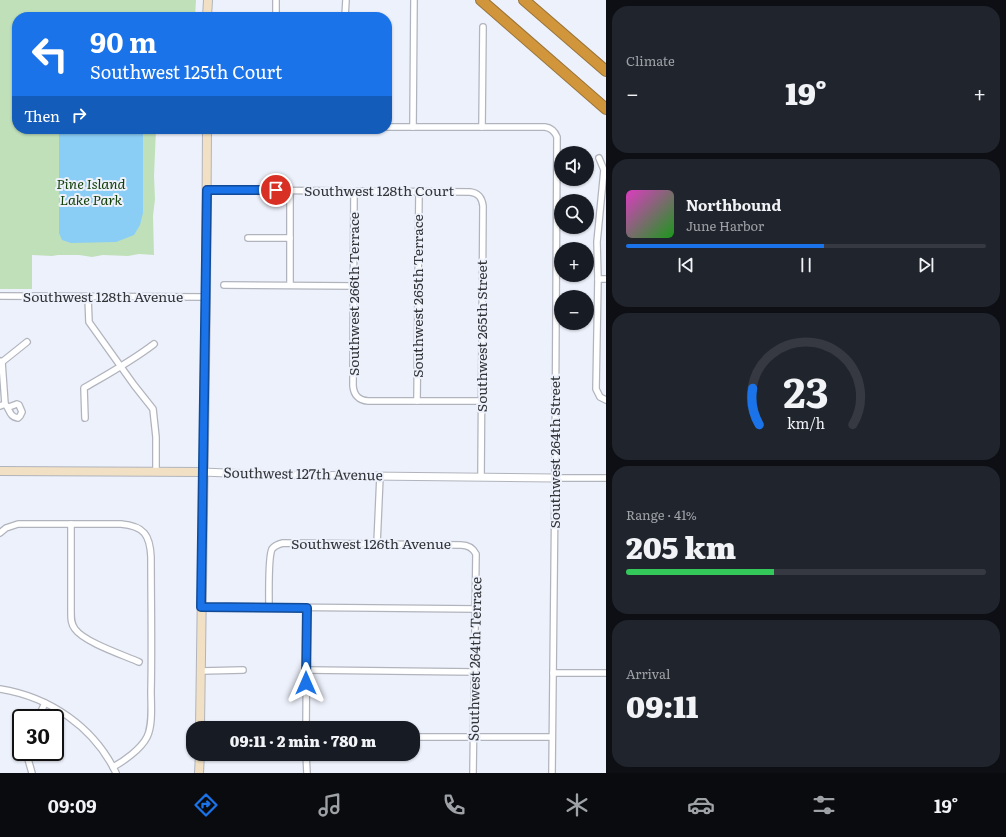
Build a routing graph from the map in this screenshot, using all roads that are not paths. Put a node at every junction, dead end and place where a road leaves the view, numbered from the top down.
1 (208, 0) edge
2 (276, 0) edge
3 (346, 0) edge
4 (414, 0) edge
5 (481, 0) edge
6 (524, 0) edge
7 (208, 12) edge
8 (276, 12) edge
9 (345, 12) edge
10 (483, 27) dead end
11 (606, 71) edge
12 (606, 109) edge
13 (392, 127) edge
14 (413, 127) junction
15 (482, 127) junction
16 (207, 134) edge
17 (600, 158) dead end
18 (207, 190) junction
19 (290, 190) junction
20 (354, 191) junction
21 (419, 191) junction
22 (479, 196) joint
23 (604, 206) edge
24 (248, 238) dead end
25 (290, 238) junction
26 (606, 278) edge
27 (598, 279) junction
28 (224, 285) dead end
29 (290, 285) junction
30 (354, 286) junction
31 (0, 296) edge
32 (88, 297) junction
33 (206, 297) junction
34 (27, 342) dead end
35 (154, 344) dead end
36 (1, 362) edge
37 (121, 367) junction
38 (606, 400) edge
39 (418, 401) junction
40 (482, 401) junction
41 (5, 406) edge
42 (85, 418) dead end
43 (0, 471) edge
44 (156, 472) junction
45 (203, 472) junction
46 (380, 476) junction
47 (481, 477) junction
48 (555, 478) junction
49 (606, 478) edge
50 (71, 524) junction
51 (0, 533) edge
52 (377, 544) junction
53 (470, 547) joint
54 (201, 607) junction
55 (269, 607) junction
56 (307, 608) junction
57 (476, 609) junction
58 (139, 662) dead end
59 (243, 670) dead end
60 (306, 670) junction
61 (201, 671) junction
62 (475, 672) junction
63 (606, 673) edge
64 (553, 674) junction
65 (0, 689) edge
66 (45, 703) junction
67 (42, 709) edge
68 (200, 721) edge
69 (306, 721) edge
70 (474, 736) junction
71 (420, 737) edge
72 (552, 737) junction
73 (29, 761) edge
74 (200, 761) edge
75 (306, 761) edge
76 (113, 767) junction
77 (32, 773) edge
78 (116, 773) edge
79 (199, 773) edge
80 (306, 773) edge
81 (473, 773) edge
82 (552, 773) edge

1 - 7 main road
2 - 8 street
3 - 9 street
4 - 14 street
5 - 12 highway
6 - 11 highway
10 - 15 street
13 - 14 street
14 - 15 street
15 - 48 street, Southwest 264th Street
16 - 18 main road
17 - 23 street
18 - 19 street, Southwest 128th Court
18 - 33 main road
19 - 20 street, Southwest 128th Court
19 - 25 street
20 - 21 street, Southwest 128th Court
20 - 30 street, Southwest 266th Terrace
21 - 22 street, Southwest 128th Court
21 - 39 street, Southwest 265th Terrace
22 - 40 street, Southwest 265th Street
23 - 27 street
24 - 25 street
25 - 29 street
26 - 27 street
27 - 38 street
28 - 29 street
29 - 30 street
30 - 39 street, Southwest 266th Terrace
31 - 32 street, Southwest 128th Avenue
32 - 33 street, Southwest 128th Avenue
32 - 37 street
33 - 45 main road
34 - 36 street
35 - 37 street
36 - 41 street
37 - 42 street
37 - 44 street
39 - 40 street
40 - 47 street, Southwest 265th Street
43 - 44 main road, Southwest 127th Avenue
44 - 45 main road, Southwest 127th Avenue
45 - 46 street, Southwest 127th Avenue
45 - 54 main road
46 - 47 street, Southwest 127th Avenue
46 - 52 street
47 - 48 street, Southwest 127th Avenue
48 - 49 street, Southwest 127th Avenue
48 - 64 street, Southwest 264th Street
50 - 51 street
50 - 58 street
50 - 76 street
52 - 53 street, Southwest 126th Avenue
52 - 55 street, Southwest 126th Avenue
53 - 57 street, Southwest 264th Terrace
54 - 55 street
54 - 61 main road
55 - 56 street
56 - 57 street
56 - 60 street
57 - 62 street, Southwest 264th Terrace
59 - 61 street
60 - 62 street
60 - 69 street
61 - 68 main road
62 - 70 street, Southwest 264th Terrace
63 - 64 street
64 - 72 street, Southwest 264th Street
65 - 66 street
66 - 67 street
66 - 76 street
70 - 71 street
70 - 72 street
70 - 81 street, Southwest 264th Terrace
72 - 82 street, Southwest 264th Street
73 - 77 street
74 - 79 main road
75 - 80 street
76 - 78 street

